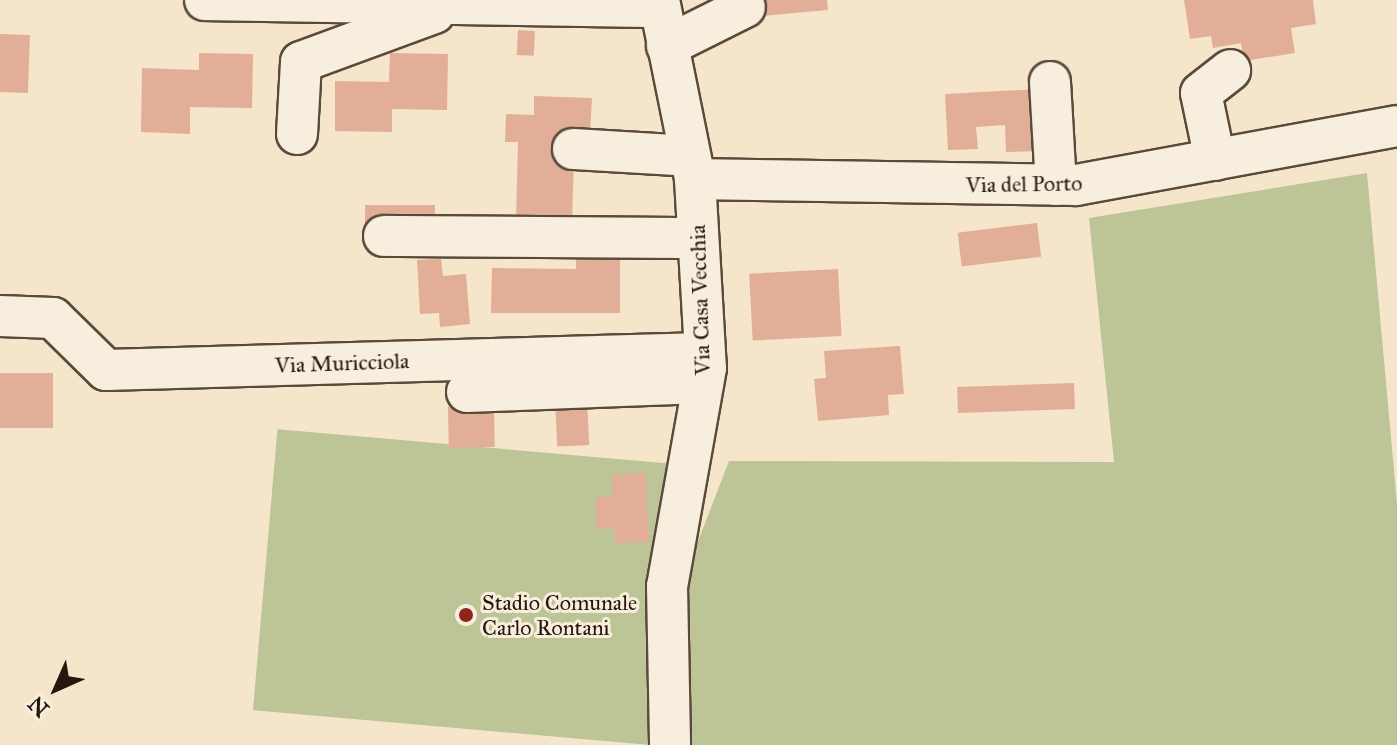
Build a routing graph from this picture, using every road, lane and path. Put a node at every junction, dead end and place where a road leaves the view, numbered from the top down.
1 (205, 0) edge
2 (456, 2) edge
3 (659, 4) edge
4 (745, 7) dead end
5 (667, 46) junction
6 (1230, 70) dead end
7 (1050, 82) dead end
8 (1397, 126) edge
9 (297, 134) dead end
10 (573, 149) dead end
11 (1215, 160) junction
12 (692, 167) junction
13 (1056, 185) junction
14 (384, 236) dead end
15 (698, 238) junction
16 (0, 316) edge
17 (704, 368) junction
18 (467, 392) dead end
19 (670, 745) edge

1 - 2 street
2 - 3 street
2 - 9 street
3 - 5 street, Via Casa Vecchia
4 - 5 street
5 - 12 street, Via Casa Vecchia
6 - 11 street
7 - 13 street
8 - 11 street, Via del Porto
10 - 12 street, Via del Porto
11 - 13 street, Via del Porto
12 - 13 street, Via del Porto
12 - 15 street, Via Casa Vecchia
14 - 15 street
15 - 17 street, Via Casa Vecchia
16 - 17 street, Via Muricciola
17 - 18 street
17 - 19 street, Via Casa Vecchia

